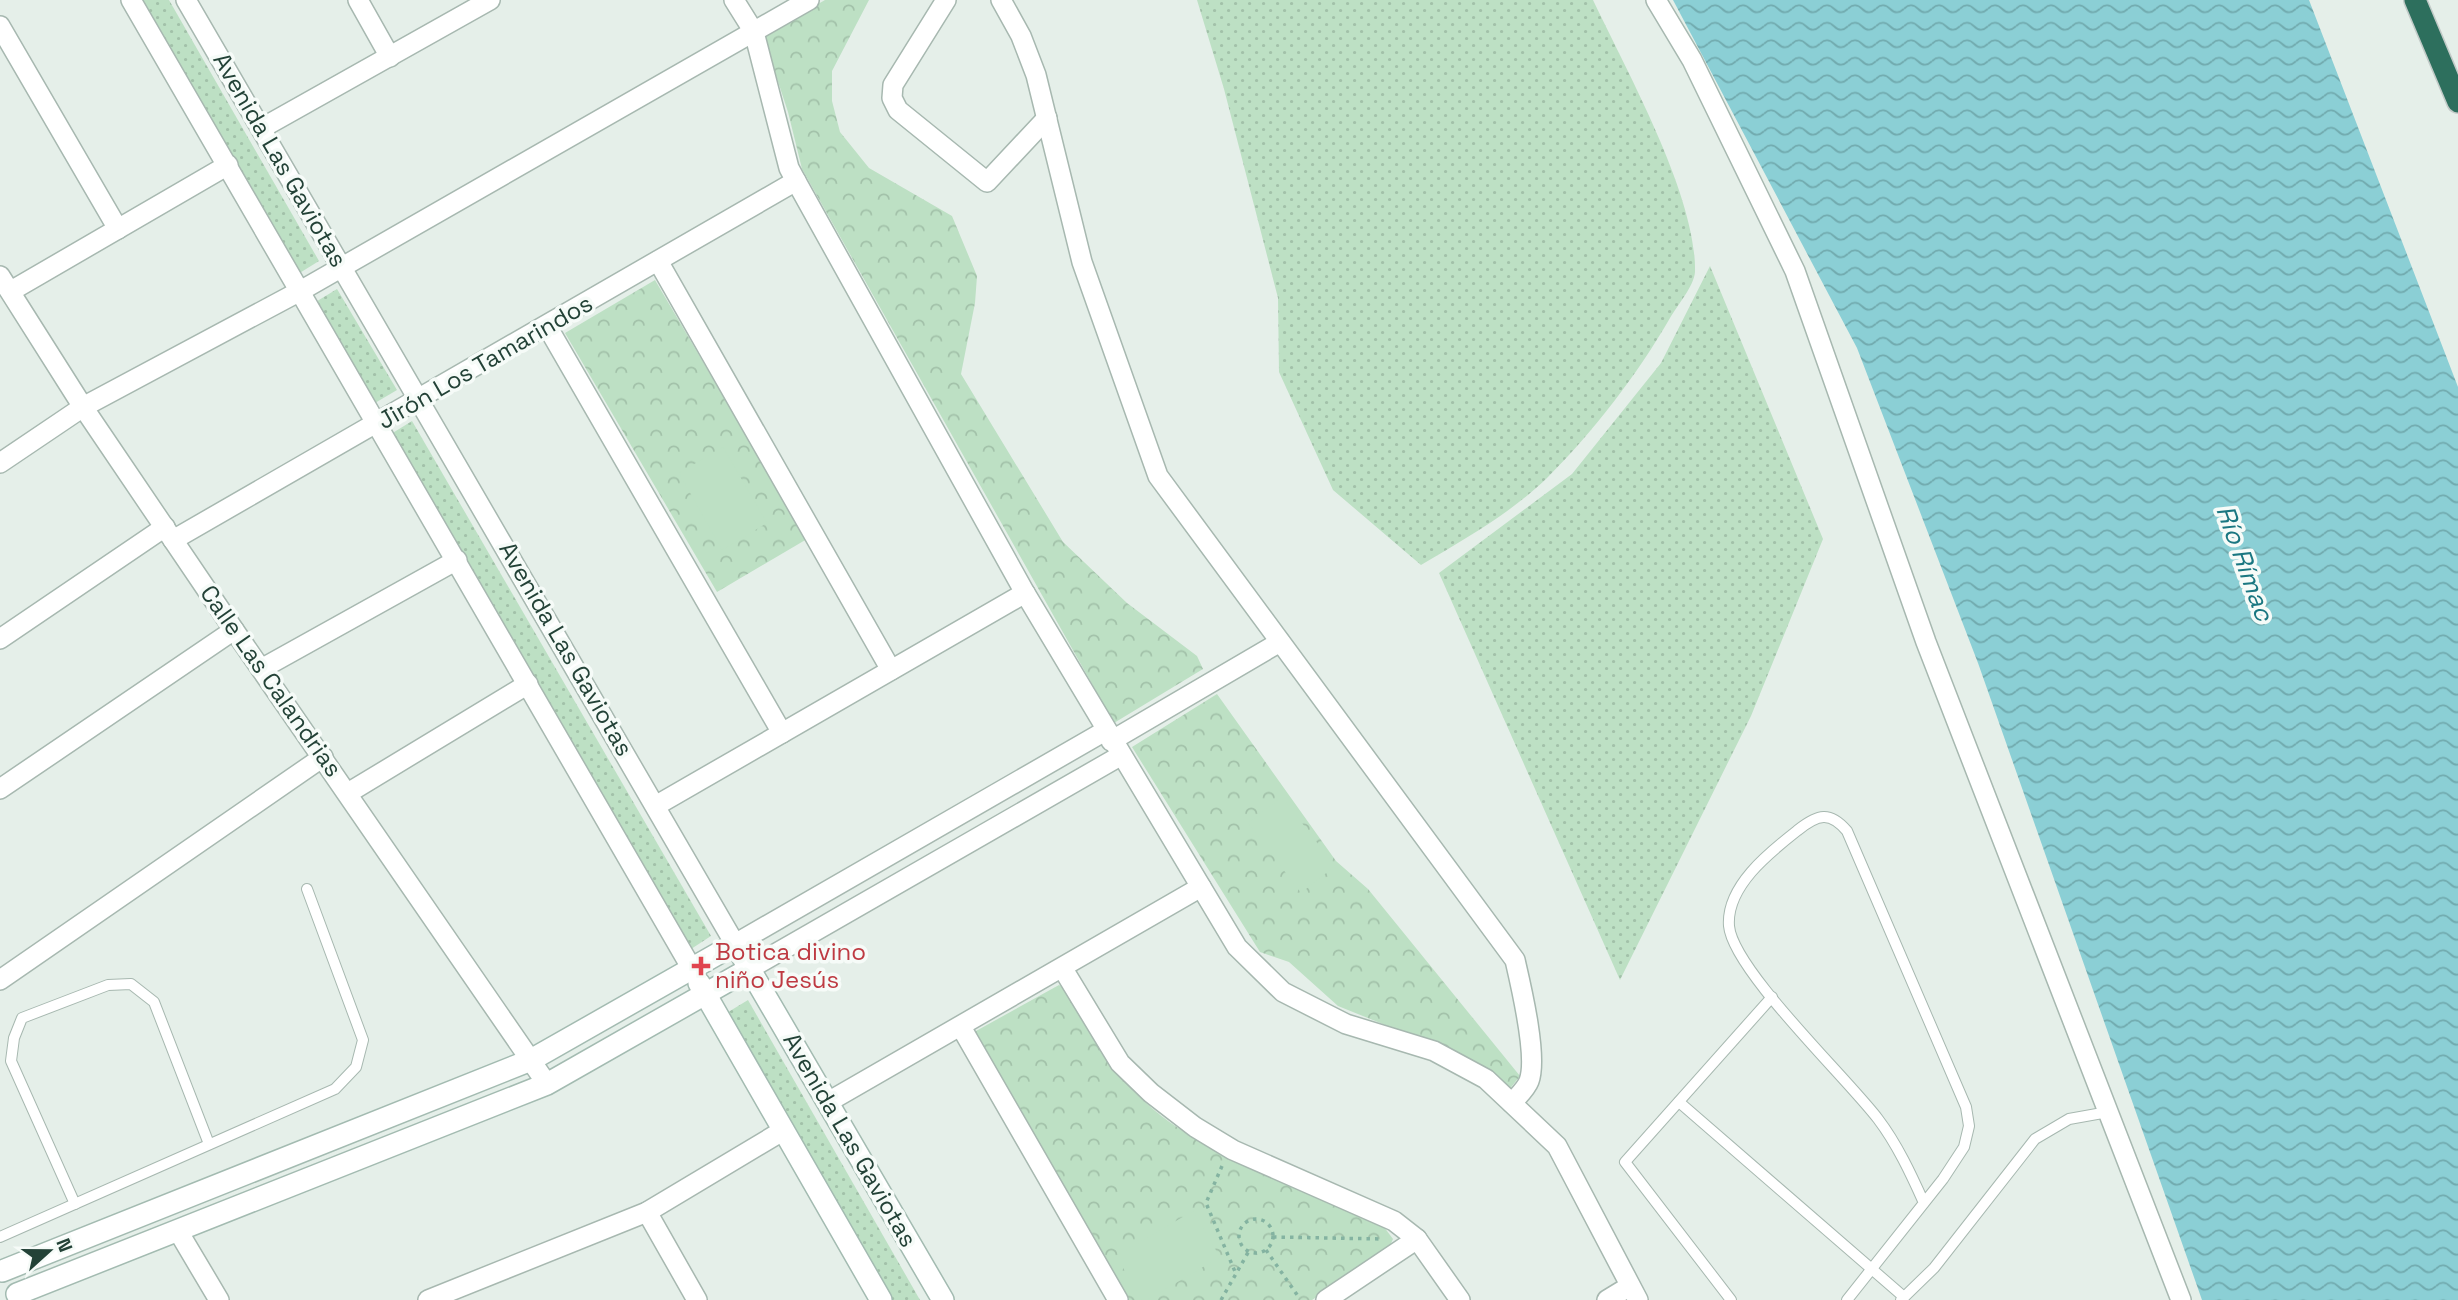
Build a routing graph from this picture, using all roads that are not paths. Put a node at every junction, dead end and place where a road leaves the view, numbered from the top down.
1 (131, 0) edge
2 (186, 0) edge
3 (358, 0) edge
4 (490, 0) edge
5 (734, 0) edge
6 (809, 0) edge
7 (946, 0) edge
8 (1001, 0) edge
9 (1656, 0) edge
10 (2415, 0) edge
11 (0, 26) edge
12 (754, 32) junction
13 (390, 57) junction
14 (2458, 102) edge
15 (1047, 118) junction
16 (262, 128) junction
17 (228, 164) junction
18 (796, 181) junction
19 (118, 229) junction
20 (658, 261) junction
21 (343, 267) junction
22 (5, 283) edge
23 (302, 290) junction
24 (547, 326) junction
25 (421, 400) junction
26 (83, 407) junction
27 (378, 424) junction
28 (0, 463) edge
29 (169, 534) junction
30 (457, 560) junction
31 (1025, 593) junction
32 (234, 630) junction
33 (0, 639) edge
34 (1280, 642) junction
35 (261, 669) junction
36 (891, 670) junction
37 (528, 684) junction
38 (782, 733) junction
39 (1112, 743) junction
40 (323, 757) junction
41 (0, 789) edge
42 (348, 793) junction
43 (657, 805) junction
44 (1201, 887) junction
45 (307, 889) dead end
46 (735, 944) junction
47 (692, 969) junction
48 (749, 969) junction
49 (1063, 969) junction
50 (0, 980) edge
51 (706, 994) junction
52 (1772, 997) junction
53 (961, 1027) junction
54 (531, 1060) junction
55 (547, 1084) junction
56 (828, 1102) junction
57 (1679, 1102) junction
58 (1512, 1103) junction
59 (2108, 1112) junction
60 (784, 1130) junction
61 (209, 1144) junction
62 (1924, 1203) junction
63 (75, 1204) junction
64 (646, 1212) junction
65 (178, 1231) junction
66 (0, 1237) edge
67 (1418, 1239) junction
68 (1871, 1269) junction
69 (1, 1270) edge
70 (1634, 1293) edge
71 (18, 1297) edge
72 (1902, 1299) edge
73 (219, 1300) edge
74 (428, 1300) edge
75 (697, 1300) edge
76 (881, 1300) edge
77 (943, 1300) edge
78 (1118, 1300) edge
79 (1326, 1300) edge
80 (1460, 1300) edge
81 (1606, 1300) edge
82 (1731, 1300) edge
83 (1847, 1300) edge
84 (2181, 1300) edge

1 - 17 street, Avenida Las Gaviotas
2 - 16 street, Avenida Las Gaviotas
3 - 13 street
4 - 13 street
5 - 12 street
6 - 12 street
7 - 15 street
8 - 15 street
9 - 59 street
10 - 14 highway
11 - 19 street
12 - 18 street
12 - 21 street
13 - 16 street
15 - 34 street
16 - 21 street, Avenida Las Gaviotas
17 - 19 street
17 - 23 street, Avenida Las Gaviotas
18 - 20 street, Jirón Los Tamarindos
18 - 31 street
19 - 22 street
20 - 24 street, Jirón Los Tamarindos
20 - 36 street
21 - 23 street
21 - 25 street, Avenida Las Gaviotas
22 - 26 street, Calle Las Calandrias
23 - 26 street
23 - 27 street, Avenida Las Gaviotas
24 - 25 street, Jirón Los Tamarindos
24 - 38 street
25 - 27 street, Jirón Los Tamarindos
25 - 43 street, Avenida Las Gaviotas
26 - 28 street
26 - 29 street, Calle Las Calandrias
27 - 29 street, Jirón Los Tamarindos
27 - 30 street, Avenida Las Gaviotas
29 - 32 street, Calle Las Calandrias
29 - 33 street, Jirón Los Tamarindos
30 - 35 street
30 - 37 street, Avenida Las Gaviotas
31 - 36 street
31 - 39 street
32 - 35 street, Calle Las Calandrias
32 - 41 street
34 - 39 street
34 - 58 street
35 - 40 street, Calle Las Calandrias
36 - 38 street
37 - 42 street
37 - 47 street, Avenida Las Gaviotas
38 - 43 street
39 - 44 street
39 - 46 street
39 - 48 street
40 - 42 street, Calle Las Calandrias
40 - 50 street
42 - 54 street, Calle Las Calandrias
43 - 46 street, Avenida Las Gaviotas
44 - 49 street
44 - 58 street
45 - 61 lane
46 - 47 street
46 - 48 street, Avenida Las Gaviotas
47 - 51 street, Avenida Las Gaviotas
47 - 54 street
48 - 51 street
48 - 56 street, Avenida Las Gaviotas
49 - 53 street
49 - 67 street
51 - 55 street
51 - 60 street, Avenida Las Gaviotas
52 - 57 lane
52 - 62 lane
52 - 62 lane
53 - 56 street
53 - 78 street
54 - 55 street, Calle Las Calandrias
54 - 69 street
55 - 65 street
56 - 77 street, Avenida Las Gaviotas
57 - 68 lane
57 - 82 lane
58 - 70 street
59 - 72 lane
59 - 84 street
60 - 64 street
60 - 76 street, Avenida Las Gaviotas
61 - 63 lane
61 - 63 lane
62 - 68 lane
63 - 66 lane
64 - 74 street
64 - 75 street
65 - 71 street
65 - 73 street
67 - 79 street
67 - 80 street
68 - 72 lane
68 - 83 lane
69 - 71 street
70 - 81 street

